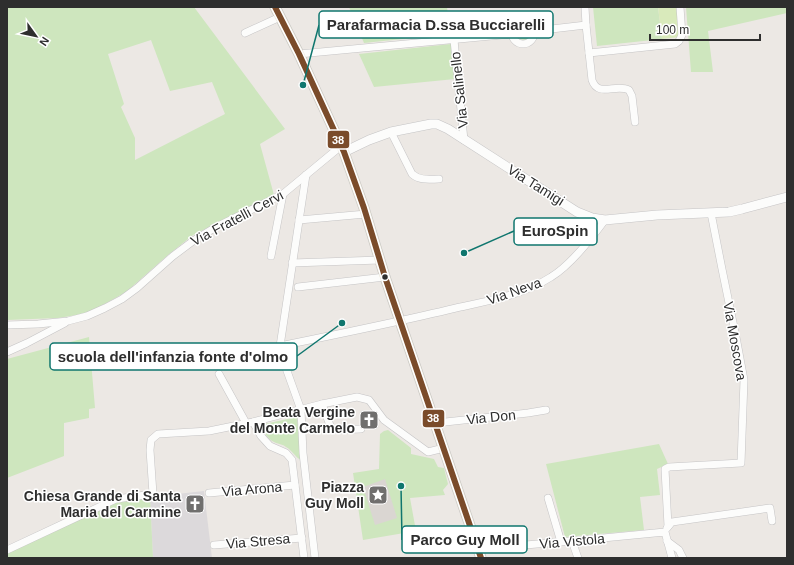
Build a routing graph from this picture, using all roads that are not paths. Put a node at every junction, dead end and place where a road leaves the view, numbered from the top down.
1 (275, 7) edge
2 (585, 7) edge
3 (680, 7) edge
4 (280, 17) junction
5 (586, 25) junction
6 (534, 31) junction
7 (245, 33) dead end
8 (513, 34) junction
9 (454, 40) junction
10 (589, 53) junction
11 (299, 54) junction
12 (635, 122) dead end
13 (391, 132) junction
14 (464, 140) junction
15 (342, 149) junction
16 (306, 175) junction
17 (439, 179) dead end
18 (283, 194) junction
19 (787, 196) edge
20 (712, 213) junction
21 (366, 214) junction
22 (299, 220) junction
23 (605, 220) junction
24 (270, 256) dead end
25 (380, 260) junction
26 (292, 263) junction
27 (385, 277) junction
28 (298, 287) dead end
29 (68, 321) junction
30 (400, 322) junction
31 (7, 325) edge
32 (280, 346) junction
33 (7, 352) edge
34 (219, 374) dead end
35 (322, 404) junction
36 (301, 410) junction
37 (546, 410) dead end
38 (250, 422) junction
39 (436, 423) junction
40 (361, 428) dead end
41 (444, 448) junction
42 (295, 485) junction
43 (209, 493) dead end
44 (548, 498) dead end
45 (772, 521) dead end
46 (666, 529) junction
47 (302, 538) junction
48 (667, 540) junction
49 (561, 542) junction
50 (572, 542) junction
51 (214, 545) dead end
52 (7, 550) edge
53 (480, 554) edge
54 (304, 558) edge
55 (315, 558) edge
56 (578, 558) edge
57 (672, 558) edge
58 (683, 558) edge

1 - 4 main road
2 - 5 street
3 - 10 street
4 - 7 street
4 - 11 main road
5 - 6 street
5 - 10 street
6 - 8 street
6 - 8 street
8 - 9 street
9 - 11 street
9 - 14 street, Via Salinello
10 - 12 street
11 - 15 main road
13 - 14 street, Via Tamigi
13 - 15 street, Via Tamigi
13 - 17 street
14 - 23 street, Via Tamigi
15 - 16 street, Via Fratelli Cervi
15 - 21 main road
16 - 18 street, Via Fratelli Cervi
16 - 22 street
18 - 24 street
18 - 29 street, Via Fratelli Cervi
19 - 20 street, Via Tamigi
20 - 23 street, Via Tamigi
20 - 46 street, Via Moscova
21 - 22 street
21 - 25 main road
22 - 26 street
23 - 30 street, Via Neva
25 - 26 street
25 - 27 main road
26 - 32 street
27 - 28 street
27 - 30 main road
29 - 31 street
29 - 33 street
30 - 32 street, Via Neva
30 - 39 main road
32 - 36 street
34 - 38 street
35 - 36 street
35 - 40 street
35 - 41 street
36 - 38 street
36 - 55 street
37 - 39 street, Via Don
38 - 42 street
38 - 52 street
39 - 41 main road
41 - 53 main road
42 - 43 street, Via Arona
42 - 47 street
44 - 49 street
45 - 46 street, Via Vistola
46 - 48 street
46 - 50 street, Via Vistola
47 - 51 street, Via Stresa
47 - 54 street
48 - 57 street
48 - 58 street
49 - 50 street, Via Vistola
49 - 53 street, Via Vistola
50 - 56 street

